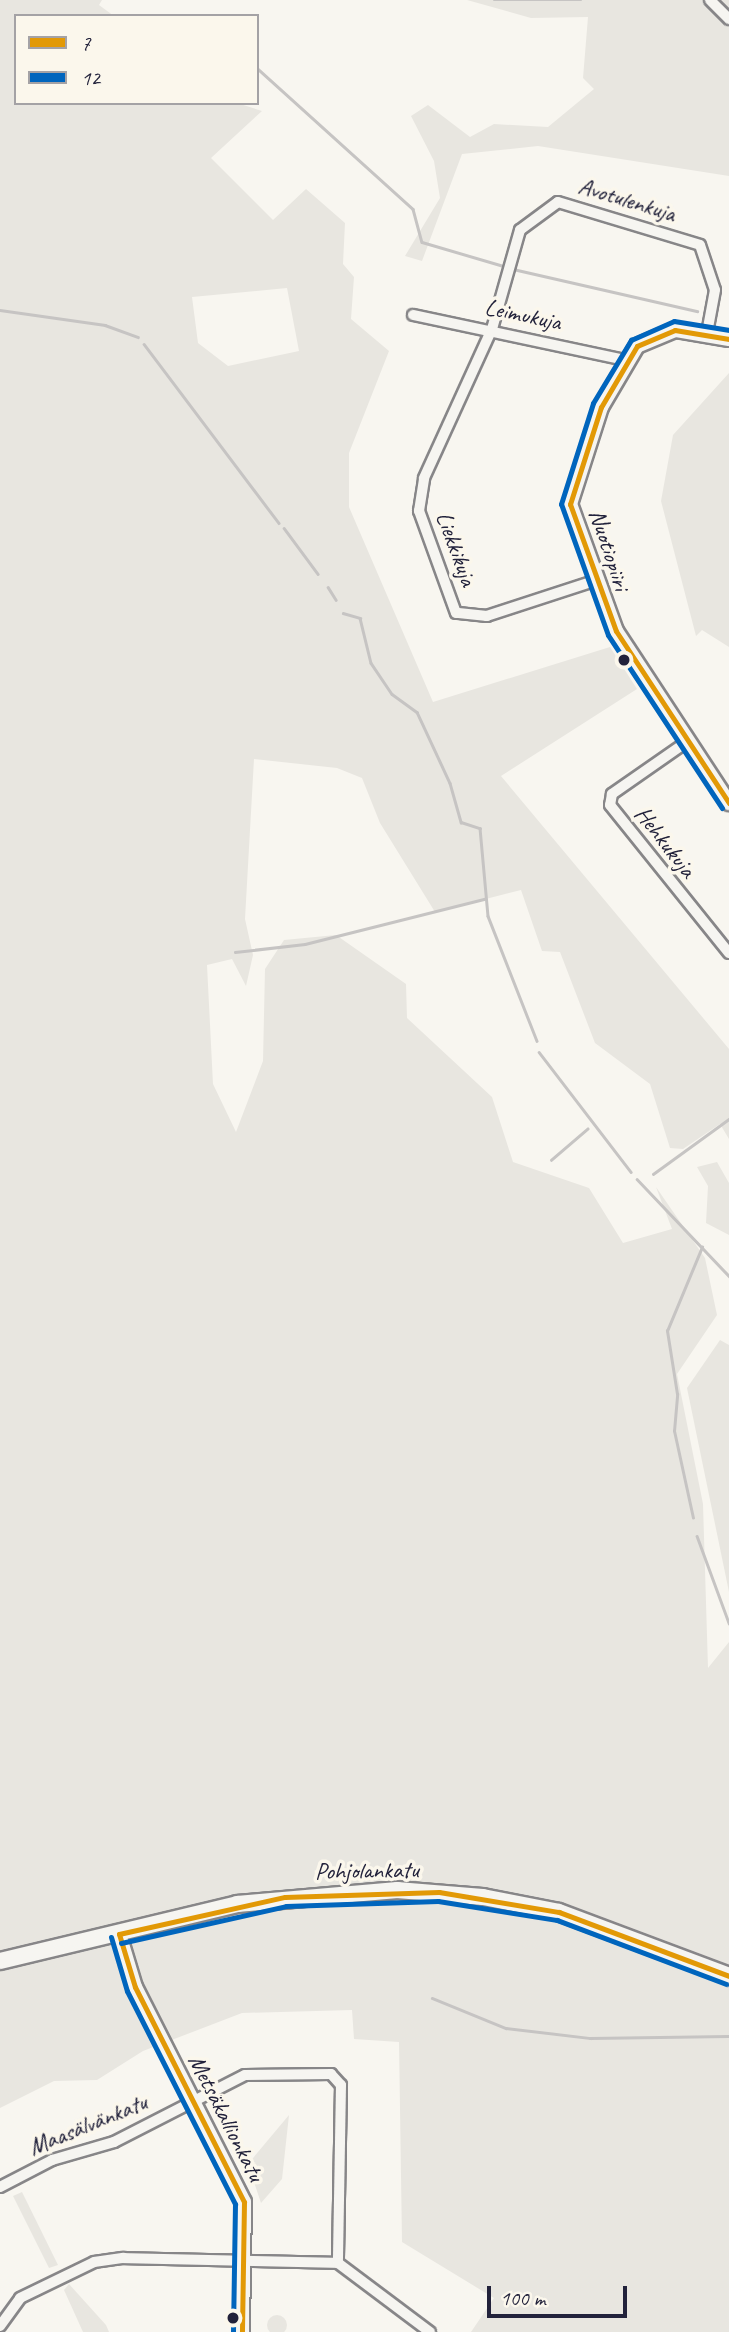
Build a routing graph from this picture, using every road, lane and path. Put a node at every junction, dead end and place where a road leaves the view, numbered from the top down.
1 (710, 0) edge
2 (729, 19) edge
3 (413, 315) dead end
4 (492, 329) junction
5 (707, 333) junction
6 (729, 338) edge
7 (625, 360) junction
8 (594, 581) junction
9 (688, 741) junction
10 (729, 803) edge
11 (729, 953) edge
12 (119, 1934) junction
13 (0, 1961) edge
14 (729, 1976) edge
15 (192, 2102) junction
16 (0, 2187) edge
17 (338, 2263) junction
18 (242, 2264) junction
19 (0, 2326) edge
20 (242, 2332) edge
21 (430, 2332) edge

1 - 2 street
3 - 4 street, Leimukuja
4 - 5 street, Avotulenkuja
4 - 7 street, Leimukuja
4 - 8 street, Liekkikuja
5 - 6 street
5 - 7 street
7 - 8 street, Nuotiopiiri
8 - 9 street, Nuotiopiiri
9 - 10 street, Nuotiopiiri
9 - 11 street, Hehkukuja
12 - 13 main road, Pohjolankatu
12 - 14 main road, Pohjolankatu
12 - 15 street, Metsäkallionkatu
15 - 16 street, Maasälvänkatu
15 - 17 street, Maasälvänkatu
15 - 18 street, Metsäkallionkatu
17 - 18 street
17 - 21 street
18 - 19 street
18 - 20 street, Metsäkallionkatu

